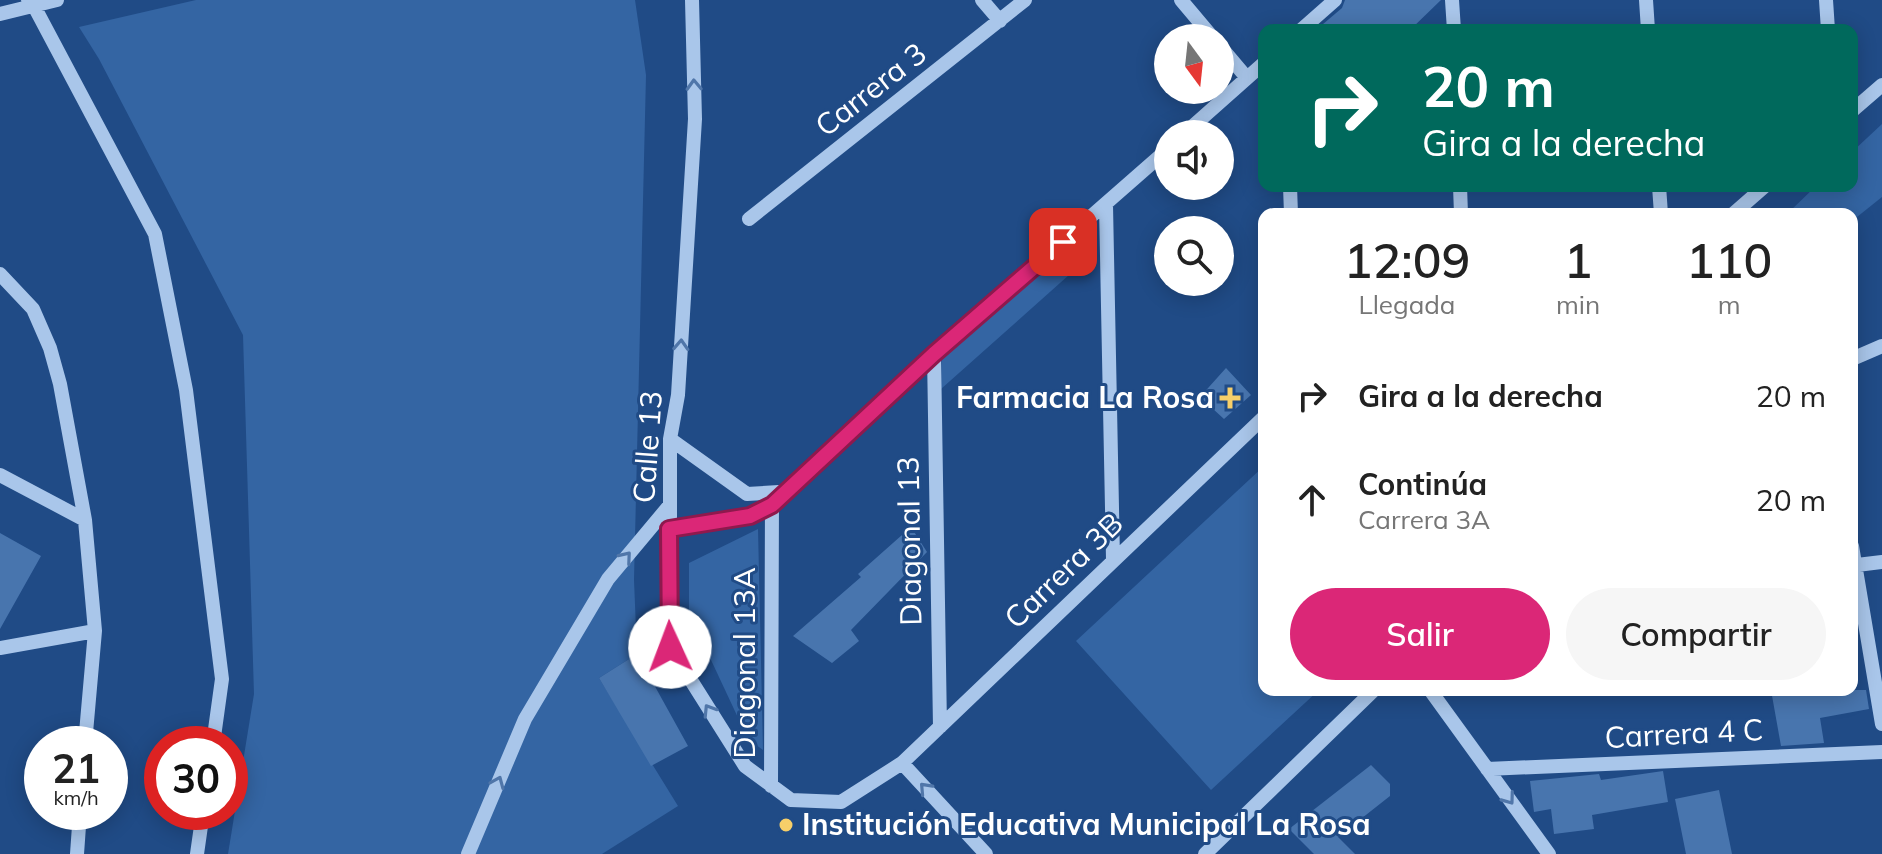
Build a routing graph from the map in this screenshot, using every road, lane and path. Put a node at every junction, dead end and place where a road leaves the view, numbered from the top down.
1 (57, 0) edge
2 (692, 0) edge
3 (982, 0) edge
4 (1025, 0) edge
5 (1181, 0) edge
6 (1335, 0) edge
7 (1452, 0) edge
8 (1646, 0) edge
9 (1826, 0) edge
10 (31, 3) edge
11 (0, 14) edge
12 (1000, 21) junction
13 (1201, 24) edge
14 (1308, 24) edge
15 (1454, 24) edge
16 (1648, 24) edge
17 (1828, 24) edge
18 (1234, 63) edge
19 (1258, 68) edge
20 (1247, 78) junction
21 (1882, 85) edge
22 (1858, 106) edge
23 (1200, 120) edge
24 (1154, 162) edge
25 (1758, 192) edge
26 (1106, 205) junction
27 (1740, 208) edge
28 (749, 219) dead end
29 (0, 274) edge
30 (1882, 346) edge
31 (934, 354) junction
32 (1858, 356) edge
33 (1258, 423) edge
34 (670, 439) junction
35 (0, 475) edge
36 (772, 499) junction
37 (669, 506) junction
38 (85, 520) junction
39 (669, 529) junction
40 (1113, 559) junction
41 (1882, 562) edge
42 (1858, 565) edge
43 (1858, 571) edge
44 (95, 631) junction
45 (0, 648) edge
46 (1368, 696) edge
47 (1434, 696) edge
48 (1882, 724) edge
49 (87, 726) edge
50 (215, 726) edge
51 (940, 727) junction
52 (1882, 752) edge
53 (902, 763) junction
54 (1487, 769) junction
55 (771, 786) junction
56 (79, 830) edge
57 (200, 830) edge
58 (77, 854) edge
59 (197, 854) edge
60 (468, 854) edge
61 (986, 854) edge
62 (1205, 854) edge
63 (1549, 854) edge

1 - 10 street
34 -> 2 street, Calle 13
3 - 12 street
4 - 12 street, Carrera 3
5 - 13 street
6 - 14 street
7 - 15 street
8 - 16 street
9 - 17 street
10 - 11 street
10 - 50 street
12 - 28 street, Carrera 3
18 - 20 street
19 - 20 street
20 - 23 street
21 - 22 street
24 - 26 street
25 - 27 street
26 - 31 street
26 - 40 street
29 - 38 street
30 - 32 street
31 - 36 street
31 - 51 street, Diagonal 13
33 - 40 street, Carrera 3B
34 - 36 street
34 - 37 street, Calle 13
35 - 38 street
36 - 39 street
36 - 55 street, Diagonal 13A
37 - 39 street, Calle 13
60 -> 37 street
38 - 44 street
55 -> 39 street, Calle 13
40 - 51 street, Carrera 3B
41 - 42 street
43 - 48 street
44 - 45 street
44 - 49 street
46 - 62 street
47 - 54 street
51 - 53 street, Carrera 3B
52 - 54 street, Carrera 4 C
53 - 55 street, Calle 13
61 -> 53 street
54 -> 63 street
56 - 58 street
57 - 59 street

